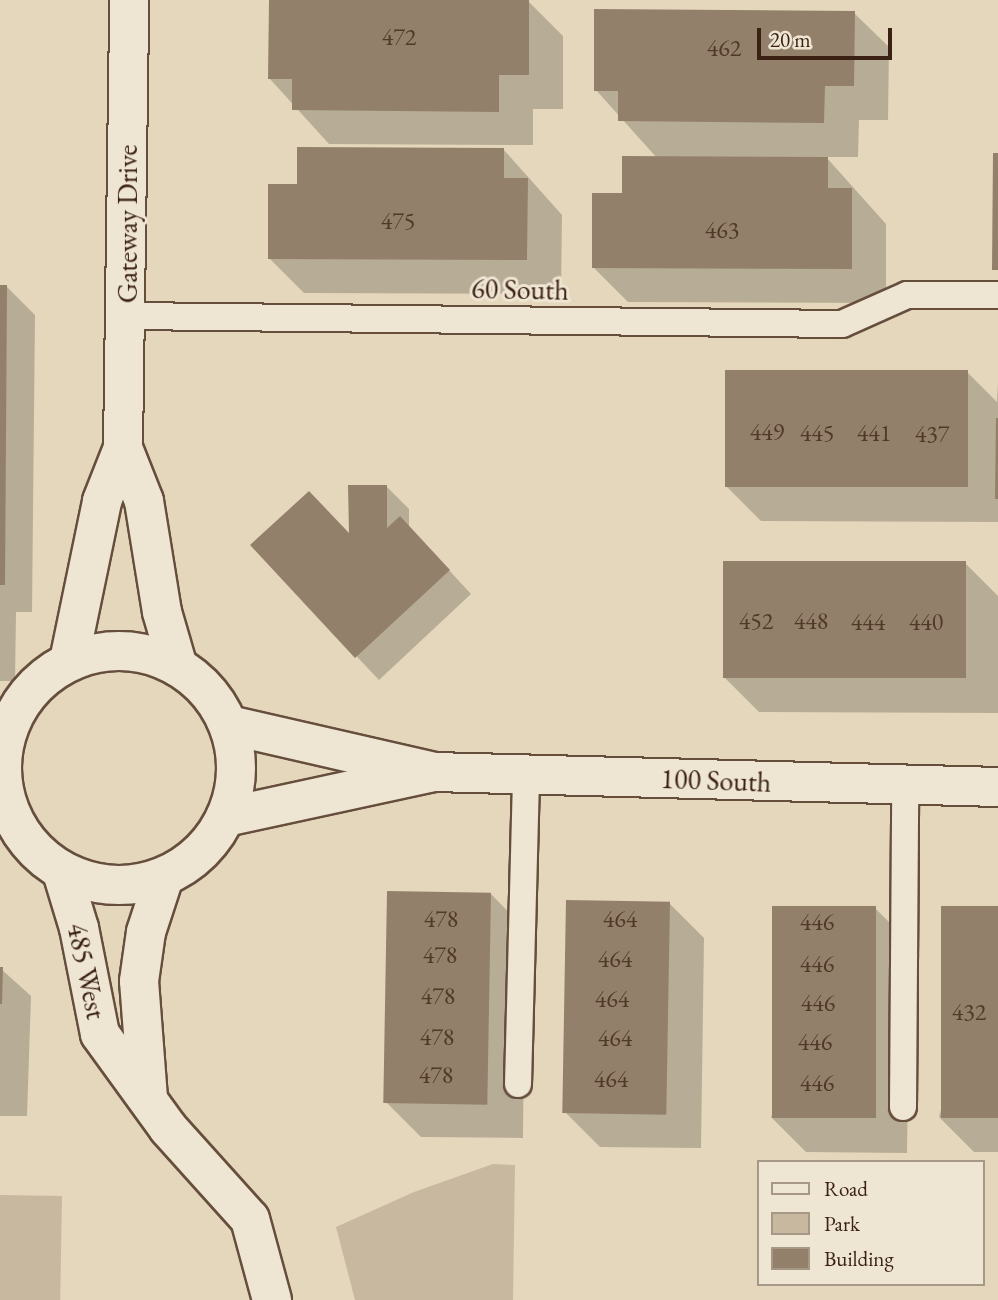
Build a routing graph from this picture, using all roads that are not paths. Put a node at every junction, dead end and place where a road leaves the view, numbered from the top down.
1 (129, 0) edge
2 (998, 295) edge
3 (127, 316) junction
4 (123, 448) junction
5 (69, 661) junction
6 (178, 667) junction
7 (7, 714) edge
8 (229, 725) junction
9 (435, 772) junction
10 (526, 775) junction
11 (905, 785) junction
12 (998, 788) edge
13 (4, 809) edge
14 (226, 817) junction
15 (62, 872) junction
16 (164, 877) junction
17 (518, 1084) dead end
18 (148, 1097) junction
19 (903, 1107) dead end
20 (272, 1300) edge

1 - 3 street, Gateway Drive
2 - 3 lane, 60 South
3 - 4 street, Gateway Drive
4 - 5 street, Gateway Drive
4 - 6 street, Gateway Drive
5 - 6 street
5 - 7 street
6 - 8 street
7 - 13 street
8 - 9 street, 100 South
8 - 14 street
9 - 10 street, 100 South
9 - 14 street, 100 South
10 - 11 street, 100 South
10 - 17 lane
11 - 12 street, 100 South
11 - 19 lane
13 - 15 street
14 - 16 street
15 - 16 street
15 - 18 street, 485 West
16 - 18 street, 485 West
18 - 20 street, 485 West

